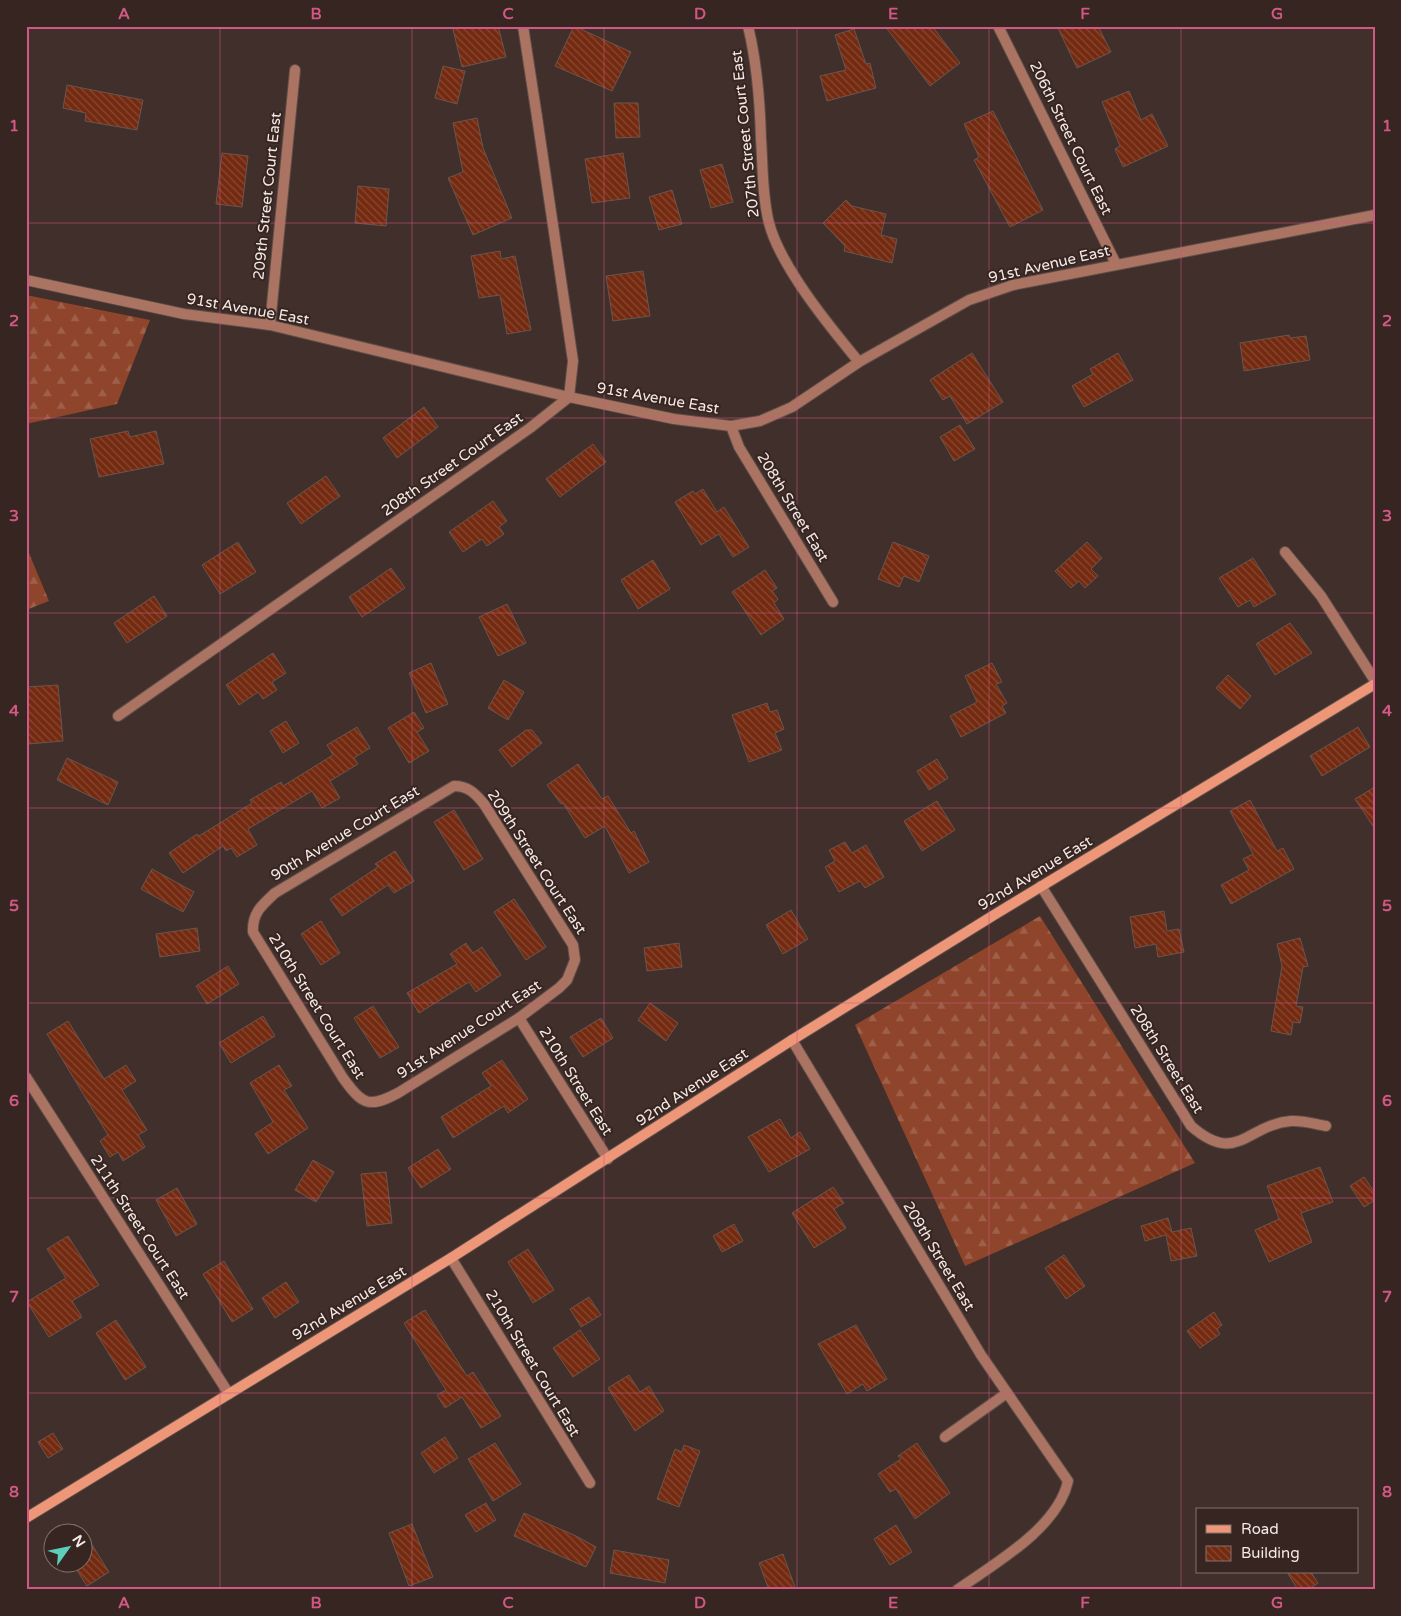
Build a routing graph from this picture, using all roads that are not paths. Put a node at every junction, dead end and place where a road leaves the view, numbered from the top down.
1 (523, 26) edge
2 (748, 26) edge
3 (998, 26) edge
4 (295, 70) dead end
5 (1375, 215) edge
6 (1116, 264) junction
7 (26, 280) edge
8 (270, 325) junction
9 (859, 362) junction
10 (569, 397) junction
11 (731, 426) junction
12 (1285, 552) dead end
13 (833, 602) dead end
14 (1375, 683) edge
15 (118, 716) dead end
16 (464, 786) joint
17 (1041, 886) junction
18 (252, 921) joint
19 (575, 960) joint
20 (519, 1018) junction
21 (792, 1040) junction
22 (26, 1077) edge
23 (364, 1102) joint
24 (1326, 1126) dead end
25 (608, 1160) junction
26 (451, 1258) junction
27 (1007, 1393) junction
28 (229, 1394) junction
29 (944, 1437) dead end
30 (590, 1483) dead end
31 (26, 1518) edge
32 (957, 1590) edge

1 - 10 street
2 - 9 street, 207th Street Court East
3 - 6 street, 206th Street Court East
4 - 8 street, 209th Street Court East
5 - 6 street, 91st Avenue East
6 - 9 street, 91st Avenue East
7 - 8 street, 91st Avenue East
8 - 10 street, 91st Avenue East
9 - 11 street, 91st Avenue East
10 - 11 street, 91st Avenue East
10 - 15 street, 208th Street Court East
11 - 13 street, 208th Street East
12 - 14 street
14 - 17 street, 92nd Avenue East
16 - 18 street, 90th Avenue Court East
16 - 19 street, 209th Street Court East
17 - 21 street, 92nd Avenue East
17 - 24 street, 208th Street East
18 - 23 street, 210th Street Court East
19 - 20 street, 91st Avenue Court East
20 - 23 street, 91st Avenue Court East
20 - 25 street, 210th Street East
21 - 25 street, 92nd Avenue East
21 - 27 street, 209th Street East
22 - 28 street, 211th Street Court East
25 - 26 street, 92nd Avenue East
26 - 28 street, 92nd Avenue East
26 - 30 street, 210th Street Court East
27 - 29 street
27 - 32 street, 209th Street East
28 - 31 street, 92nd Avenue East

